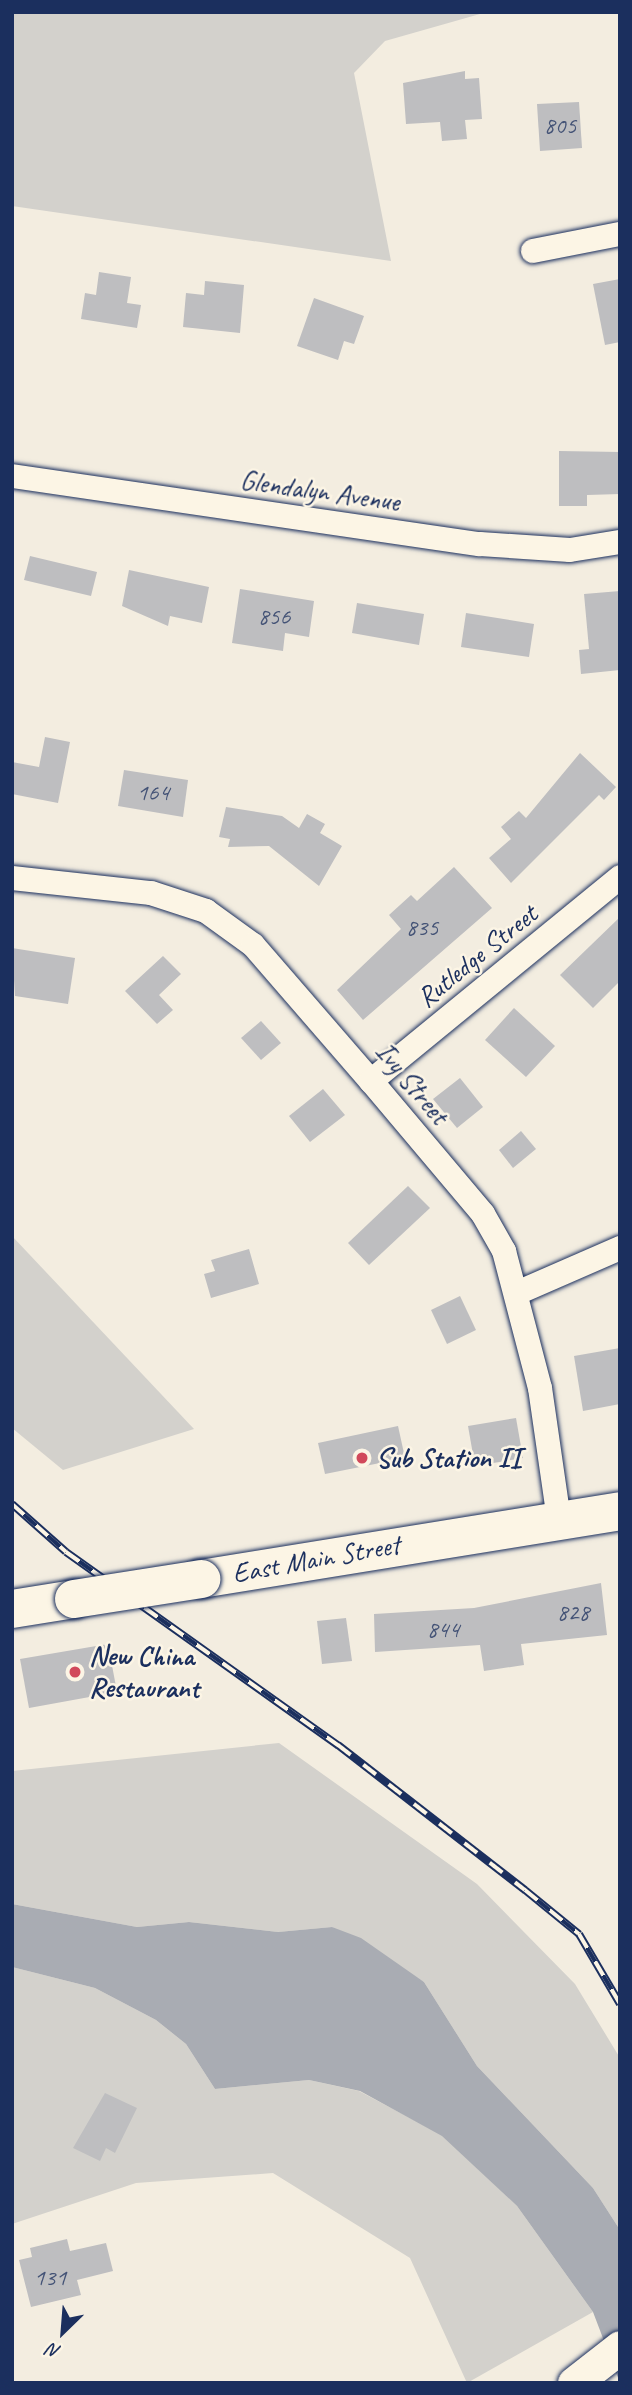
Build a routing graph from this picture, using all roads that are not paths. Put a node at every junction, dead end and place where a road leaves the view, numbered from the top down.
1 (620, 234) edge
2 (533, 251) dead end
3 (12, 476) edge
4 (620, 542) edge
5 (620, 877) edge
6 (12, 878) edge
7 (371, 1080) junction
8 (620, 1248) edge
9 (517, 1293) junction
10 (620, 1511) edge
11 (559, 1520) junction
12 (12, 1609) edge
13 (620, 2347) edge
14 (574, 2383) edge

1 - 2 street
3 - 4 street, Glendalyn Avenue
5 - 7 street, Rutledge Street
6 - 7 street, Ivy Street
7 - 9 street, Ivy Street
8 - 9 street
9 - 11 street, Ivy Street
10 - 11 main road, East Main Street
11 - 12 main road, East Main Street, bridge
13 - 14 street

